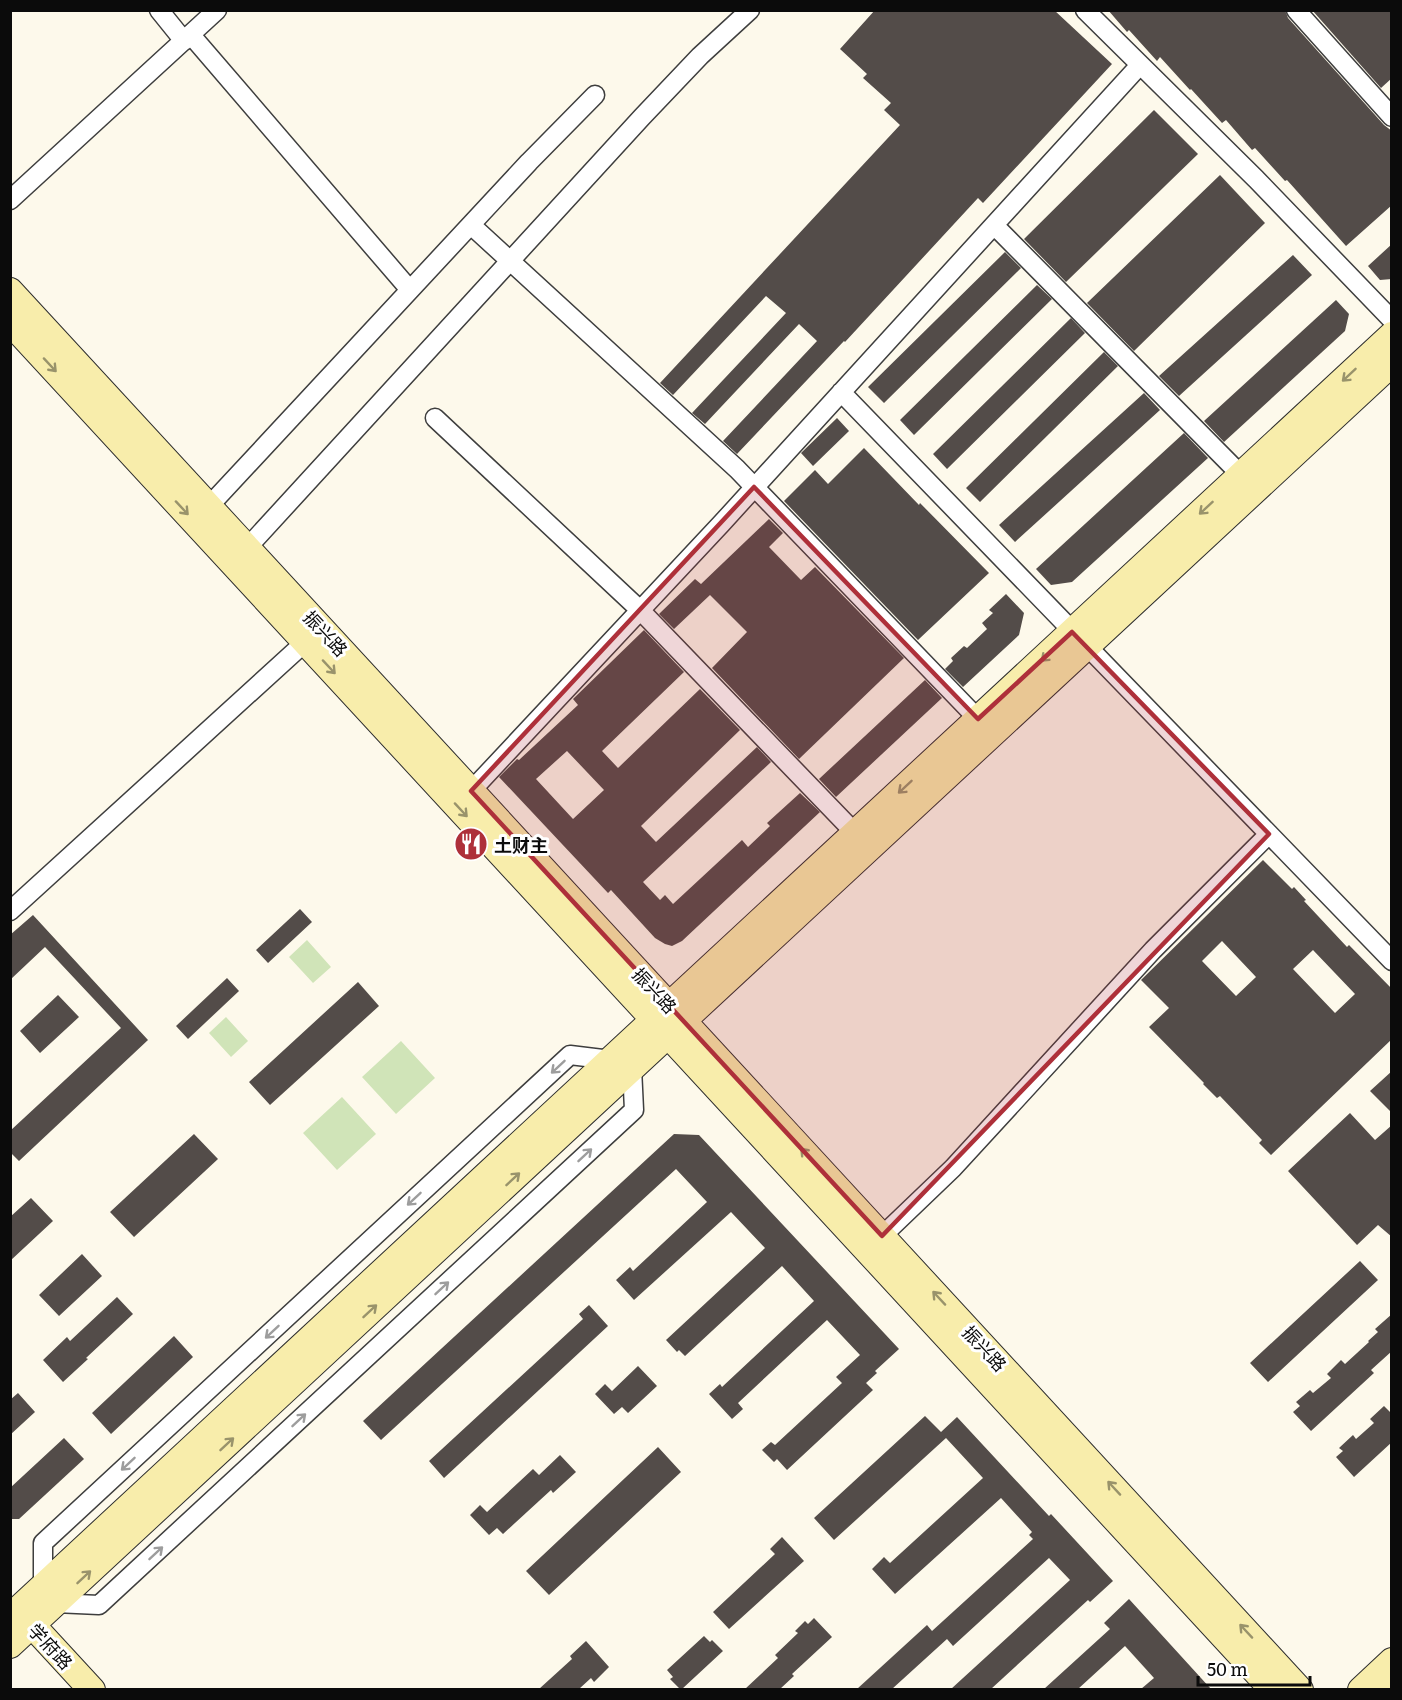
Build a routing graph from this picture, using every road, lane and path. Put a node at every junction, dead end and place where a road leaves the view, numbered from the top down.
1 (159, 10) edge
2 (217, 10) edge
3 (750, 10) edge
4 (1298, 11) edge
5 (1095, 14) edge
6 (188, 38) junction
7 (1140, 65) junction
8 (594, 95) dead end
9 (1392, 117) edge
10 (10, 200) edge
11 (471, 225) junction
12 (994, 225) junction
13 (510, 260) junction
14 (410, 290) junction
15 (10, 291) edge
16 (1392, 320) edge
17 (10, 322) edge
18 (1392, 335) edge
19 (1392, 363) edge
20 (841, 392) junction
21 (435, 418) dead end
22 (1241, 475) junction
23 (754, 487) junction
24 (211, 504) dead end
25 (247, 548) junction
26 (640, 610) junction
27 (313, 634) junction
28 (1079, 639) junction
29 (978, 719) junction
30 (471, 791) junction
31 (855, 833) junction
32 (1269, 834) junction
33 (10, 911) edge
34 (1392, 960) edge
35 (669, 1020) junction
36 (622, 1064) junction
37 (882, 1236) junction
38 (49, 1595) junction
39 (18, 1614) edge
40 (10, 1645) edge
41 (1392, 1662) edge
42 (1392, 1686) edge
43 (92, 1689) edge
44 (1273, 1689) edge
45 (1300, 1689) edge
46 (1361, 1689) edge
47 (1387, 1689) edge

1 - 6 street
2 - 6 street
3 - 13 street
4 - 9 street
5 - 7 street
6 - 10 street
6 - 14 street
7 - 12 street
7 - 16 street
8 - 11 street
11 - 13 street
11 - 14 street
12 - 20 street
12 - 22 street
13 - 23 street
13 - 25 street
14 - 24 street
15 - 25 street, 振兴路
17 -> 27 street, 振兴路
18 -> 22 street
19 - 28 street
20 - 23 street
20 - 28 street
21 - 26 street
22 -> 28 street
23 - 26 street
23 - 29 street
25 - 27 street, 振兴路
26 - 30 street
26 - 31 street
27 - 30 street, 振兴路
27 - 33 street
27 -> 35 street, 振兴路
28 -> 29 street
28 - 32 street
28 - 35 street
29 -> 31 street
30 - 35 street, 振兴路
31 - 35 street
32 - 34 street
32 - 37 street
35 - 36 street
37 -> 35 street, 振兴路
35 - 44 street, 振兴路
36 - 38 street
36 -> 38 street
45 -> 37 street, 振兴路
38 - 39 street
39 - 40 street
39 - 43 street, 学府路
41 - 46 street
42 - 47 street

